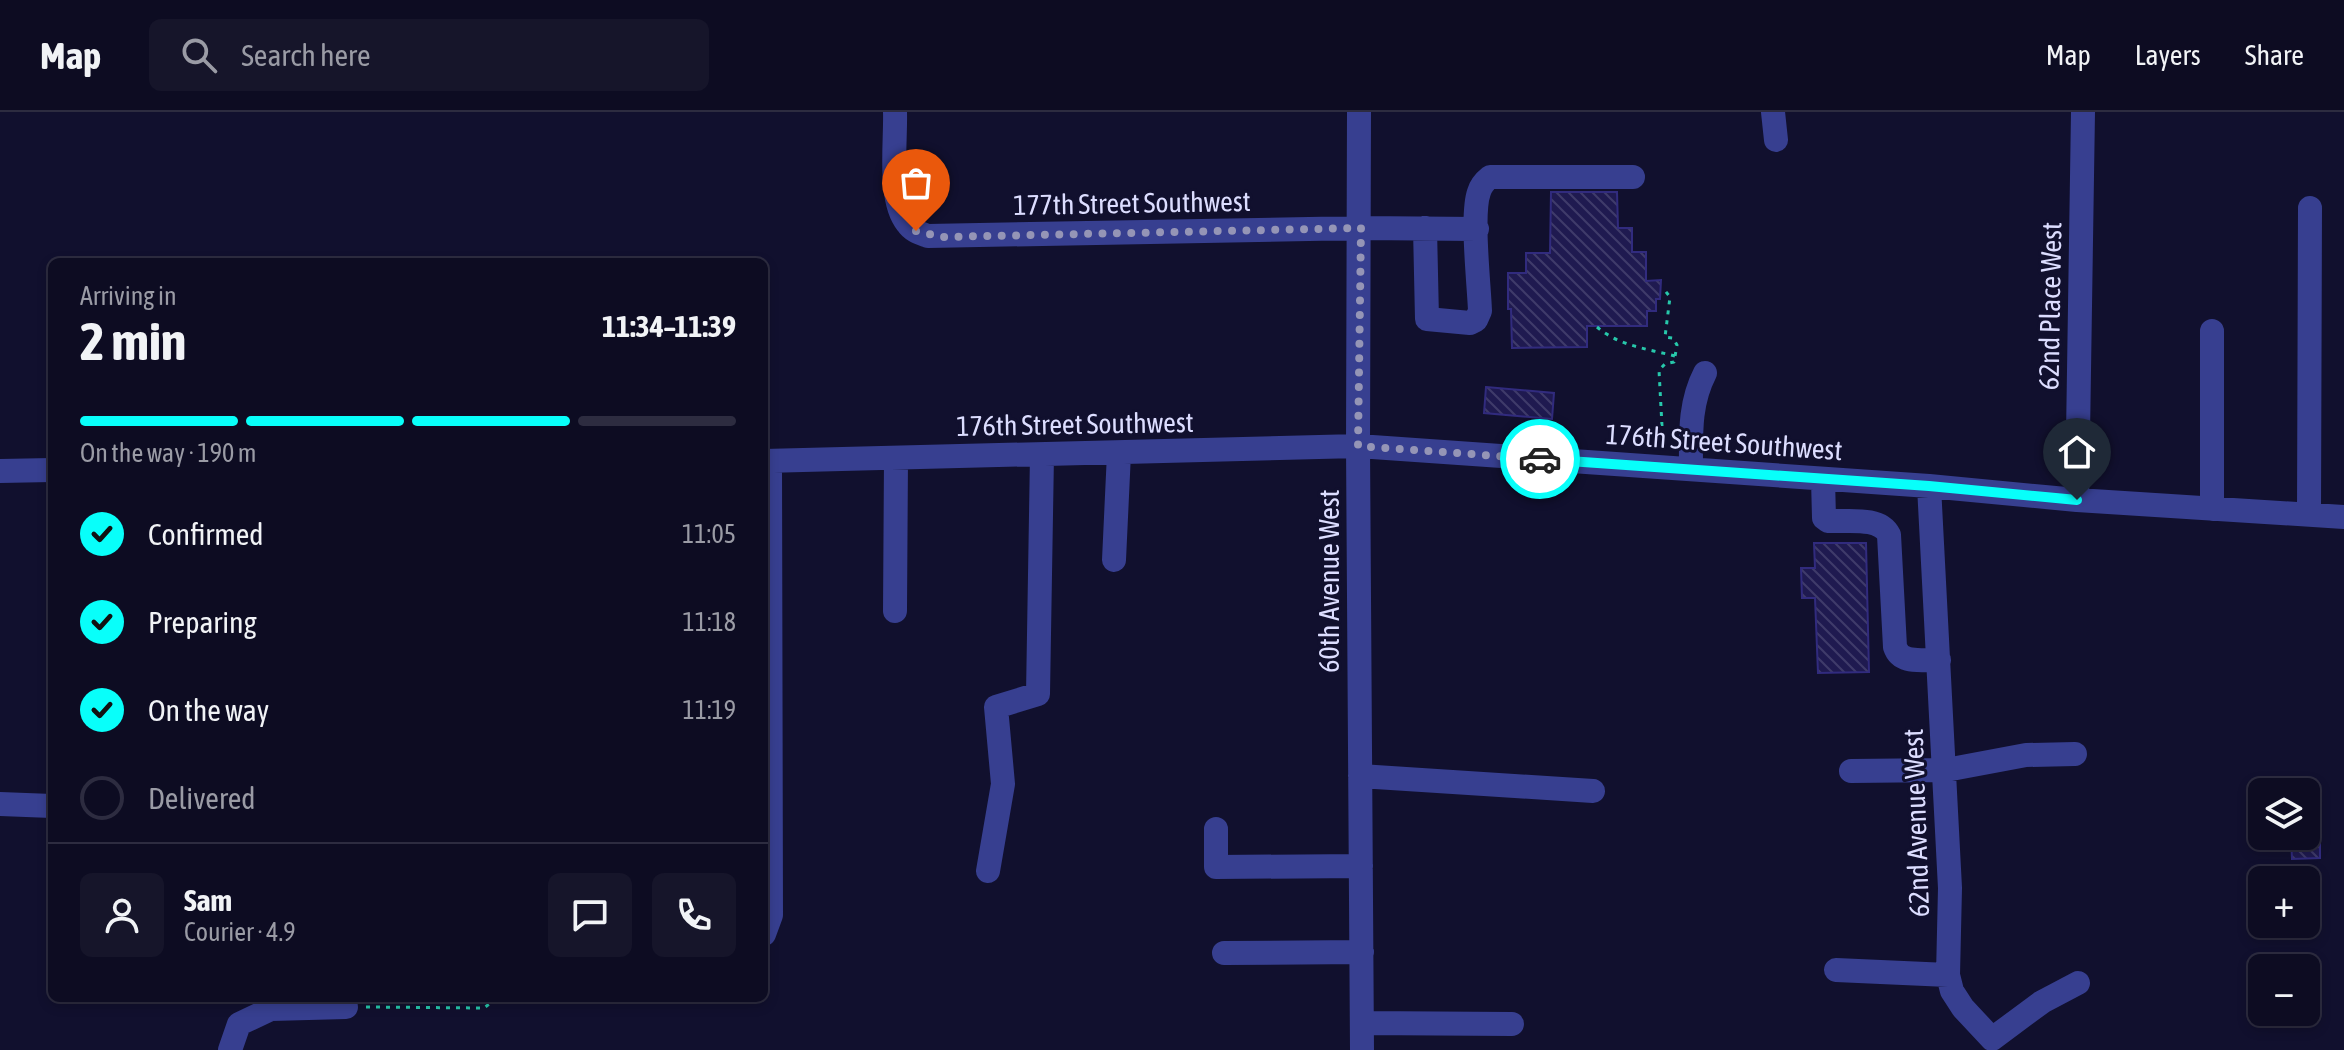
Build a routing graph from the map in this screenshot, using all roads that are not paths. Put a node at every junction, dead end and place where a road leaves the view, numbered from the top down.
1 (895, 112) edge
2 (1359, 112) edge
3 (1773, 112) edge
4 (2083, 112) edge
5 (1776, 140) dead end
6 (1633, 177) dead end
7 (2310, 208) dead end
8 (1361, 228) junction
9 (1425, 228) junction
10 (1477, 229) junction
11 (2212, 331) dead end
12 (1705, 373) dead end
13 (1358, 446) junction
14 (1119, 453) junction
15 (1042, 455) junction
16 (896, 458) junction
17 (768, 461) edge
18 (1691, 469) junction
19 (48, 470) edge
20 (0, 471) edge
21 (1823, 479) junction
22 (1929, 486) junction
23 (2077, 500) junction
24 (2212, 509) junction
25 (2309, 514) junction
26 (2344, 517) edge
27 (1114, 560) dead end
28 (768, 574) edge
29 (895, 611) dead end
30 (1939, 660) junction
31 (2075, 754) dead end
32 (1946, 770) junction
33 (1851, 771) dead end
34 (1360, 776) junction
35 (1593, 791) dead end
36 (0, 804) edge
37 (48, 806) edge
38 (1216, 829) dead end
39 (1361, 866) junction
40 (988, 871) dead end
41 (768, 923) edge
42 (1362, 952) junction
43 (1224, 953) dead end
44 (1836, 970) dead end
45 (1948, 975) junction
46 (2078, 983) dead end
47 (346, 1007) road end
48 (1362, 1023) junction
49 (1512, 1024) dead end
50 (1990, 1046) edge
51 (230, 1050) edge
52 (1362, 1050) edge

1 - 8 street, 177th Street Southwest
2 - 8 street, 60th Avenue West
3 - 5 street
4 - 23 street, 62nd Place West
6 - 10 street
7 - 25 street
8 - 9 street, 177th Street Southwest
8 - 13 street, 60th Avenue West
9 - 10 street, 177th Street Southwest
9 - 10 street
11 - 24 street
12 - 18 street
13 - 14 street, 176th Street Southwest
13 - 18 street, 176th Street Southwest
13 - 34 street, 60th Avenue West
14 - 15 street, 176th Street Southwest
14 - 27 street
15 - 16 street, 176th Street Southwest
15 - 40 street
16 - 17 street, 176th Street Southwest
16 - 29 street
18 - 21 street, 176th Street Southwest
19 - 20 street
21 - 22 street, 176th Street Southwest
21 - 30 street
22 - 23 street, 176th Street Southwest
22 - 30 street, 62nd Avenue West
23 - 24 street, 176th Street Southwest
24 - 25 street, 176th Street Southwest
25 - 26 street, 176th Street Southwest
28 - 41 street
30 - 32 street, 62nd Avenue West
31 - 32 street
32 - 33 street
32 - 45 street, 62nd Avenue West
34 - 35 street
34 - 39 street, 60th Avenue West
36 - 37 street
38 - 39 street
39 - 42 street, 60th Avenue West
42 - 43 street
42 - 48 street, 60th Avenue West
44 - 45 street
45 - 50 street, 62nd Avenue West
46 - 50 street, 62nd Avenue West
47 - 51 street
48 - 49 street
48 - 52 street, 60th Avenue West

